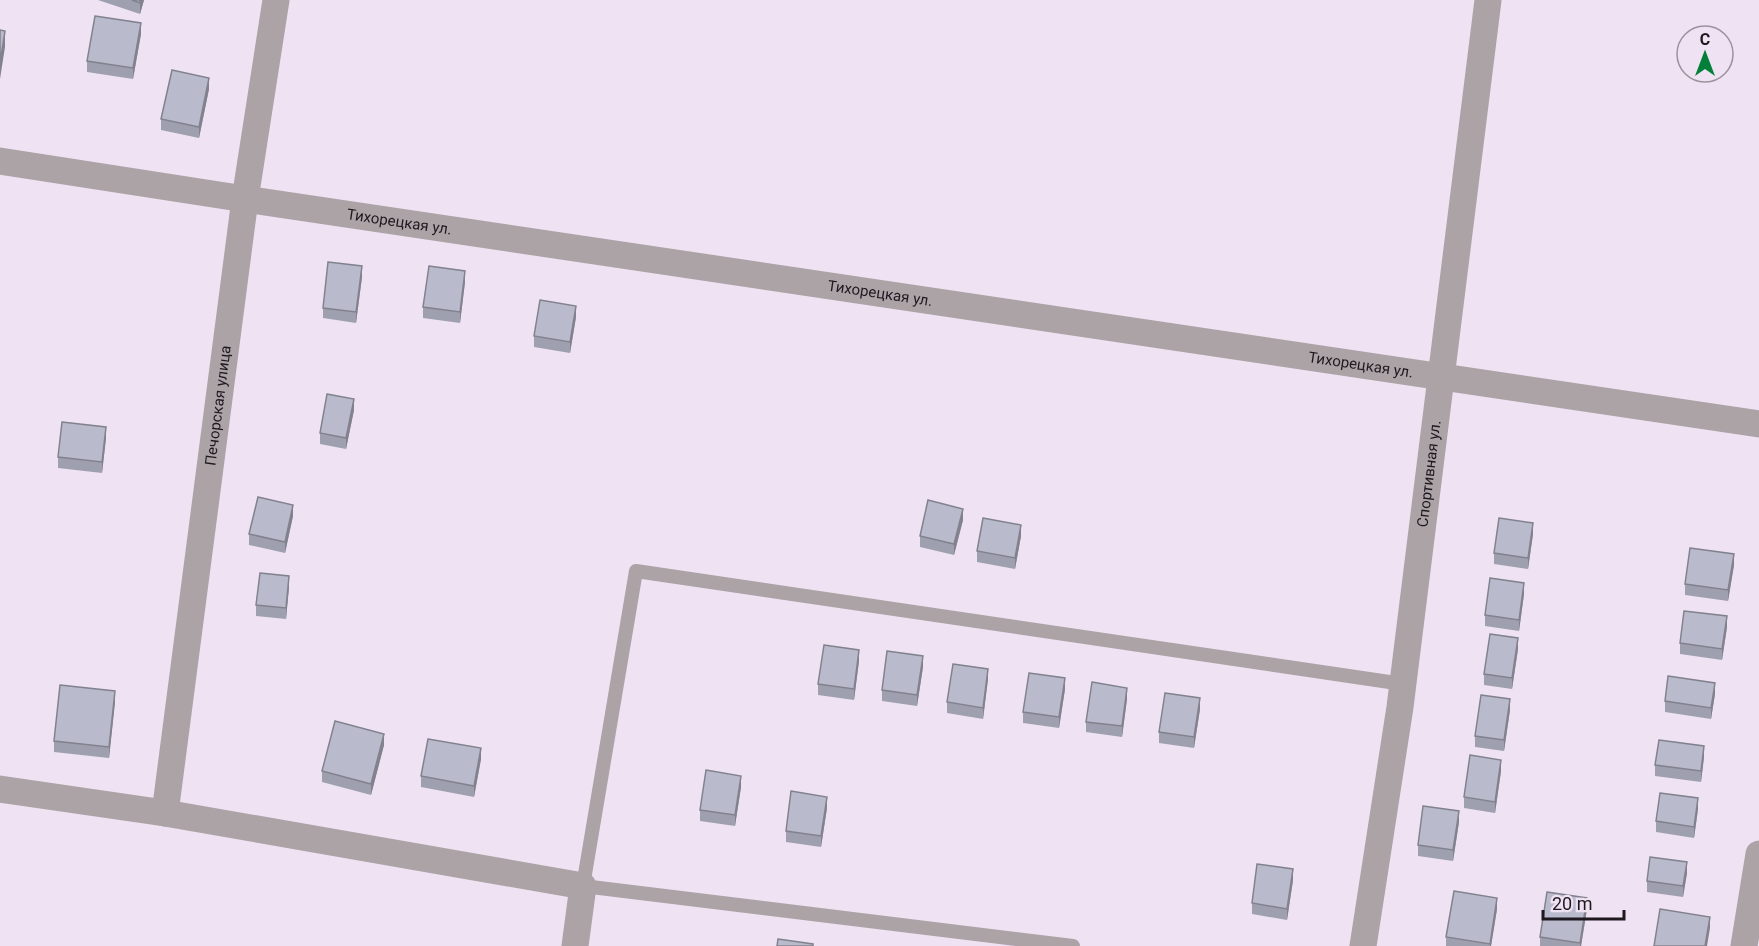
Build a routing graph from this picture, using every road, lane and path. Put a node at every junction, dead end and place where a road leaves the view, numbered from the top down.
1 (276, 0) edge
2 (1488, 0) edge
3 (0, 161) edge
4 (245, 199) junction
5 (1441, 376) junction
6 (1759, 424) edge
7 (1403, 684) junction
8 (0, 789) edge
9 (165, 813) junction
10 (1759, 854) edge
11 (583, 886) junction
12 (575, 946) edge
13 (1073, 946) edge
14 (1363, 946) edge
15 (1744, 946) edge

1 - 4 street, Печорская улица
2 - 5 street, Спортивная ул.
3 - 4 street, Тихорецкая ул.
4 - 5 street, Тихорецкая ул.
4 - 9 street, Печорская улица
5 - 6 street, Тихорецкая ул.
5 - 7 street, Спортивная ул.
7 - 11 lane
7 - 14 street, Спортивная ул.
8 - 9 street
9 - 11 street
10 - 15 street
11 - 12 street
11 - 13 lane

